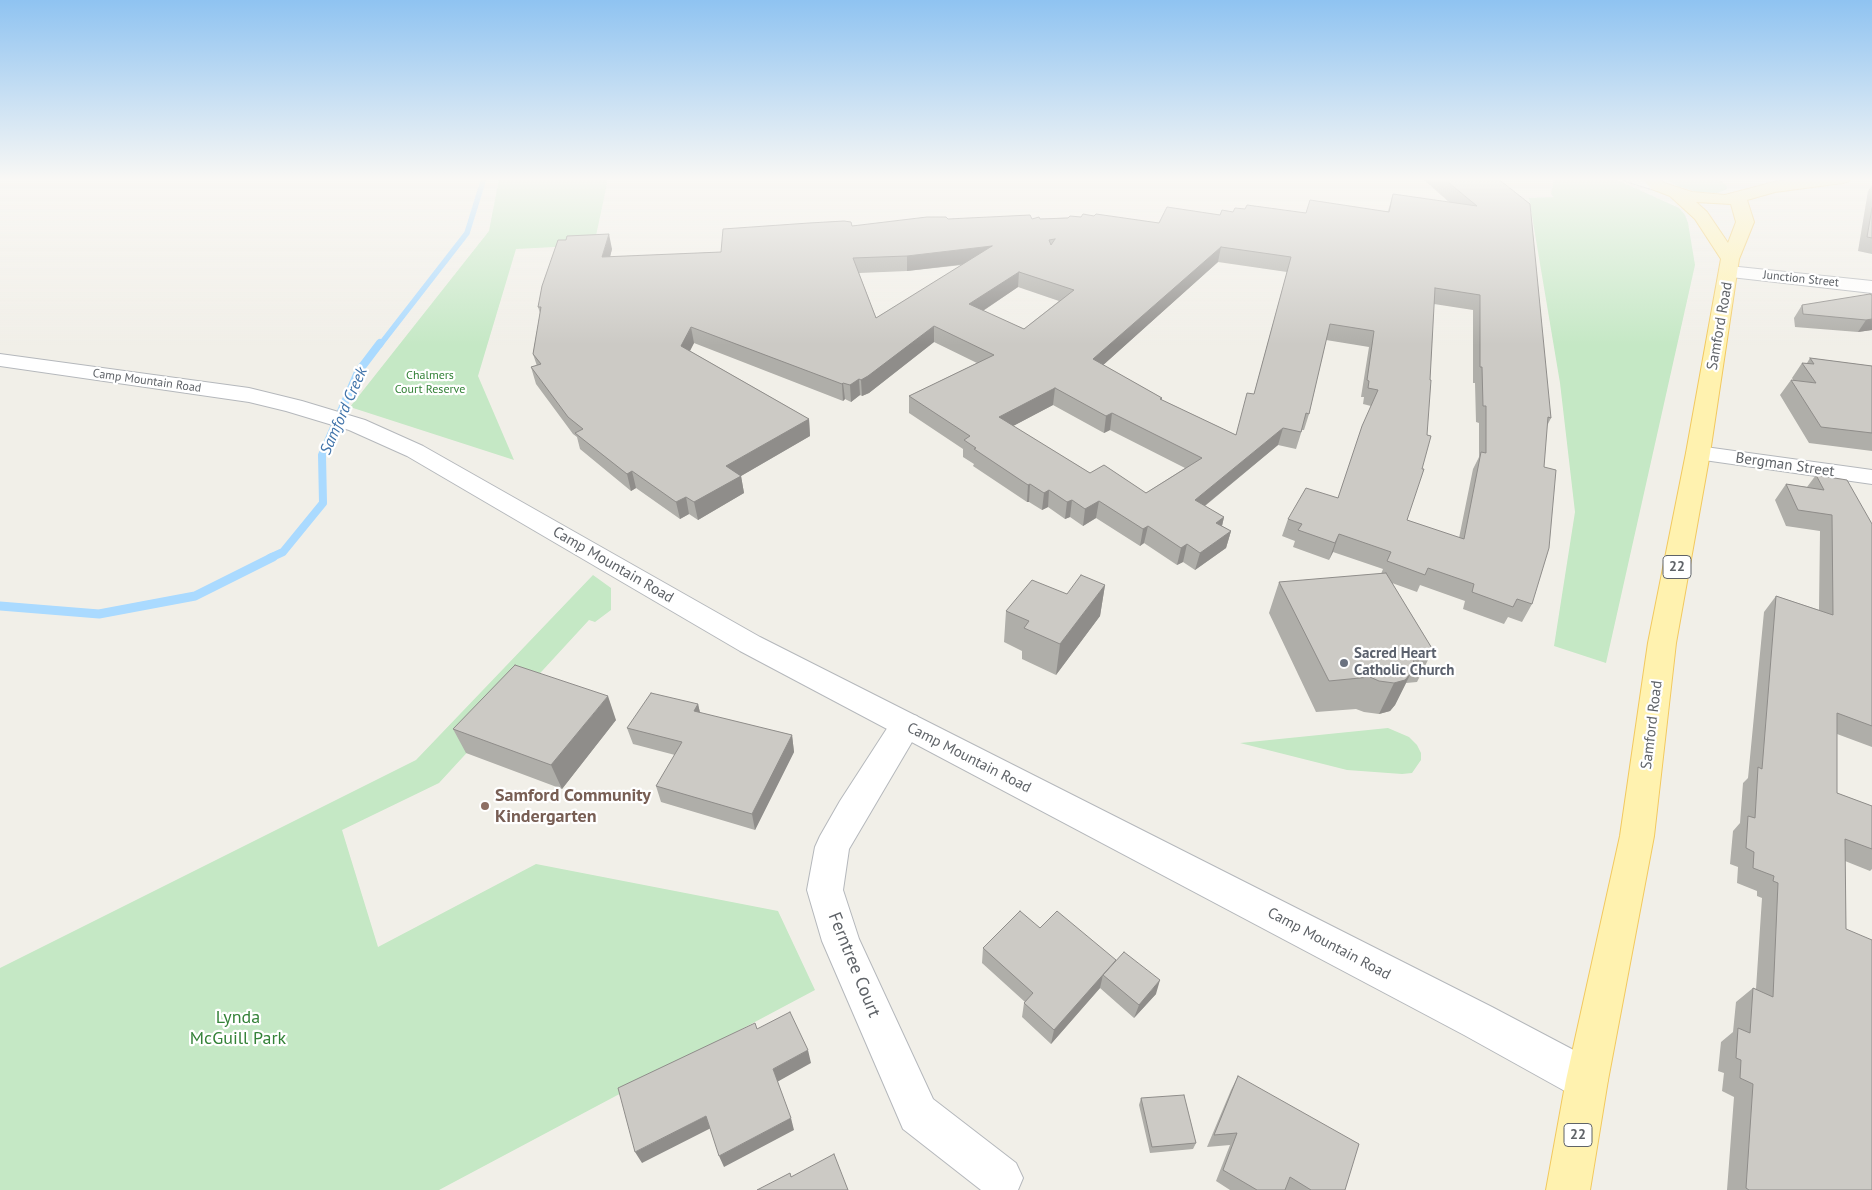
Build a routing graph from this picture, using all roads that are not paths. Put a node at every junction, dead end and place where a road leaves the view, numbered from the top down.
1 (1711, 234) edge
2 (1741, 234) edge
3 (1730, 265) junction
4 (1872, 287) edge
5 (0, 360) edge
6 (1698, 452) junction
7 (1872, 477) edge
8 (906, 725) junction
9 (1587, 1080) junction
10 (1001, 1178) dead end
11 (1568, 1190) edge

1 - 3 main road
2 - 3 main road, Samford Road / 22
3 - 4 street, Junction Street
3 - 6 main road, Samford Road / 22
5 - 8 street, Camp Mountain Road
6 - 7 street, Bergman Street
6 - 9 main road, Samford Road / 22
8 - 9 street, Camp Mountain Road
8 - 10 street, Ferntree Court
9 - 11 main road, Samford Road / 22

